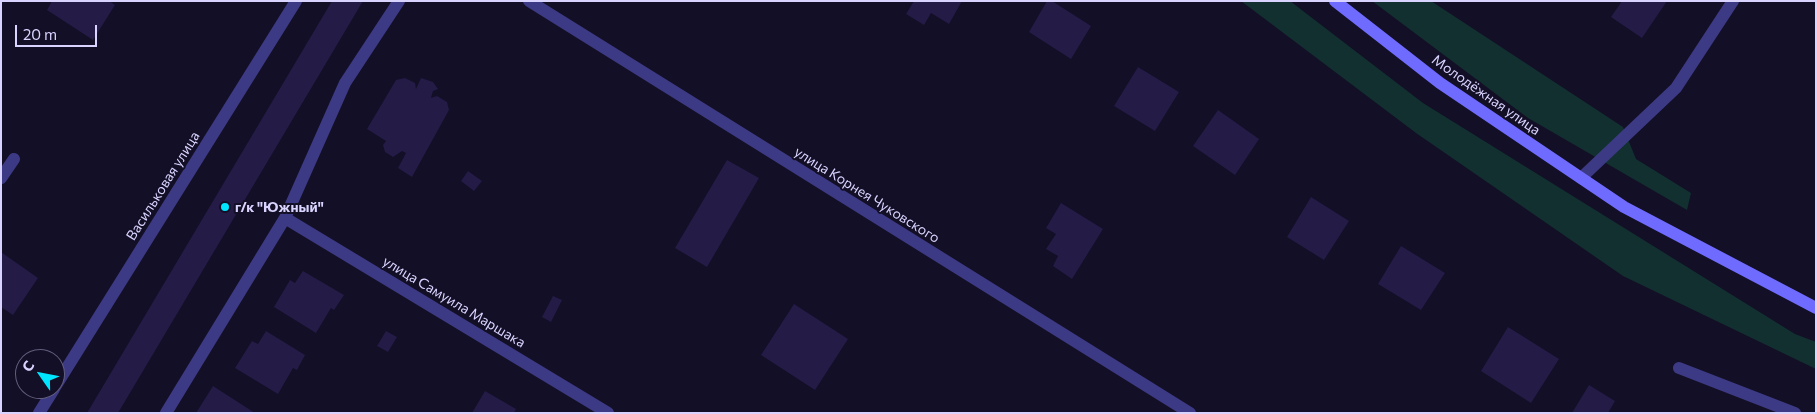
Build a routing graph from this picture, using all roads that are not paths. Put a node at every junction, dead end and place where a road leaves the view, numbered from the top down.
1 (296, 1) edge
2 (400, 1) edge
3 (529, 1) edge
4 (1335, 1) edge
5 (1733, 1) edge
6 (14, 159) dead end
7 (1, 178) edge
8 (1581, 178) junction
9 (285, 218) junction
10 (1816, 308) edge
11 (1678, 368) dead end
12 (65, 370) edge
13 (47, 399) edge
14 (39, 413) edge
15 (166, 413) edge
16 (608, 413) edge
17 (1190, 413) edge
18 (1795, 413) edge

1 - 12 street, Васильковая улица
2 - 9 street
3 - 17 street, улица Корнея Чуковского
4 - 8 street, Молодёжная улица
5 - 8 street
6 - 7 street
8 - 10 street, Молодёжная улица
9 - 15 street
9 - 16 street, улица Самуила Маршака
11 - 18 street
13 - 14 street, Васильковая улица

